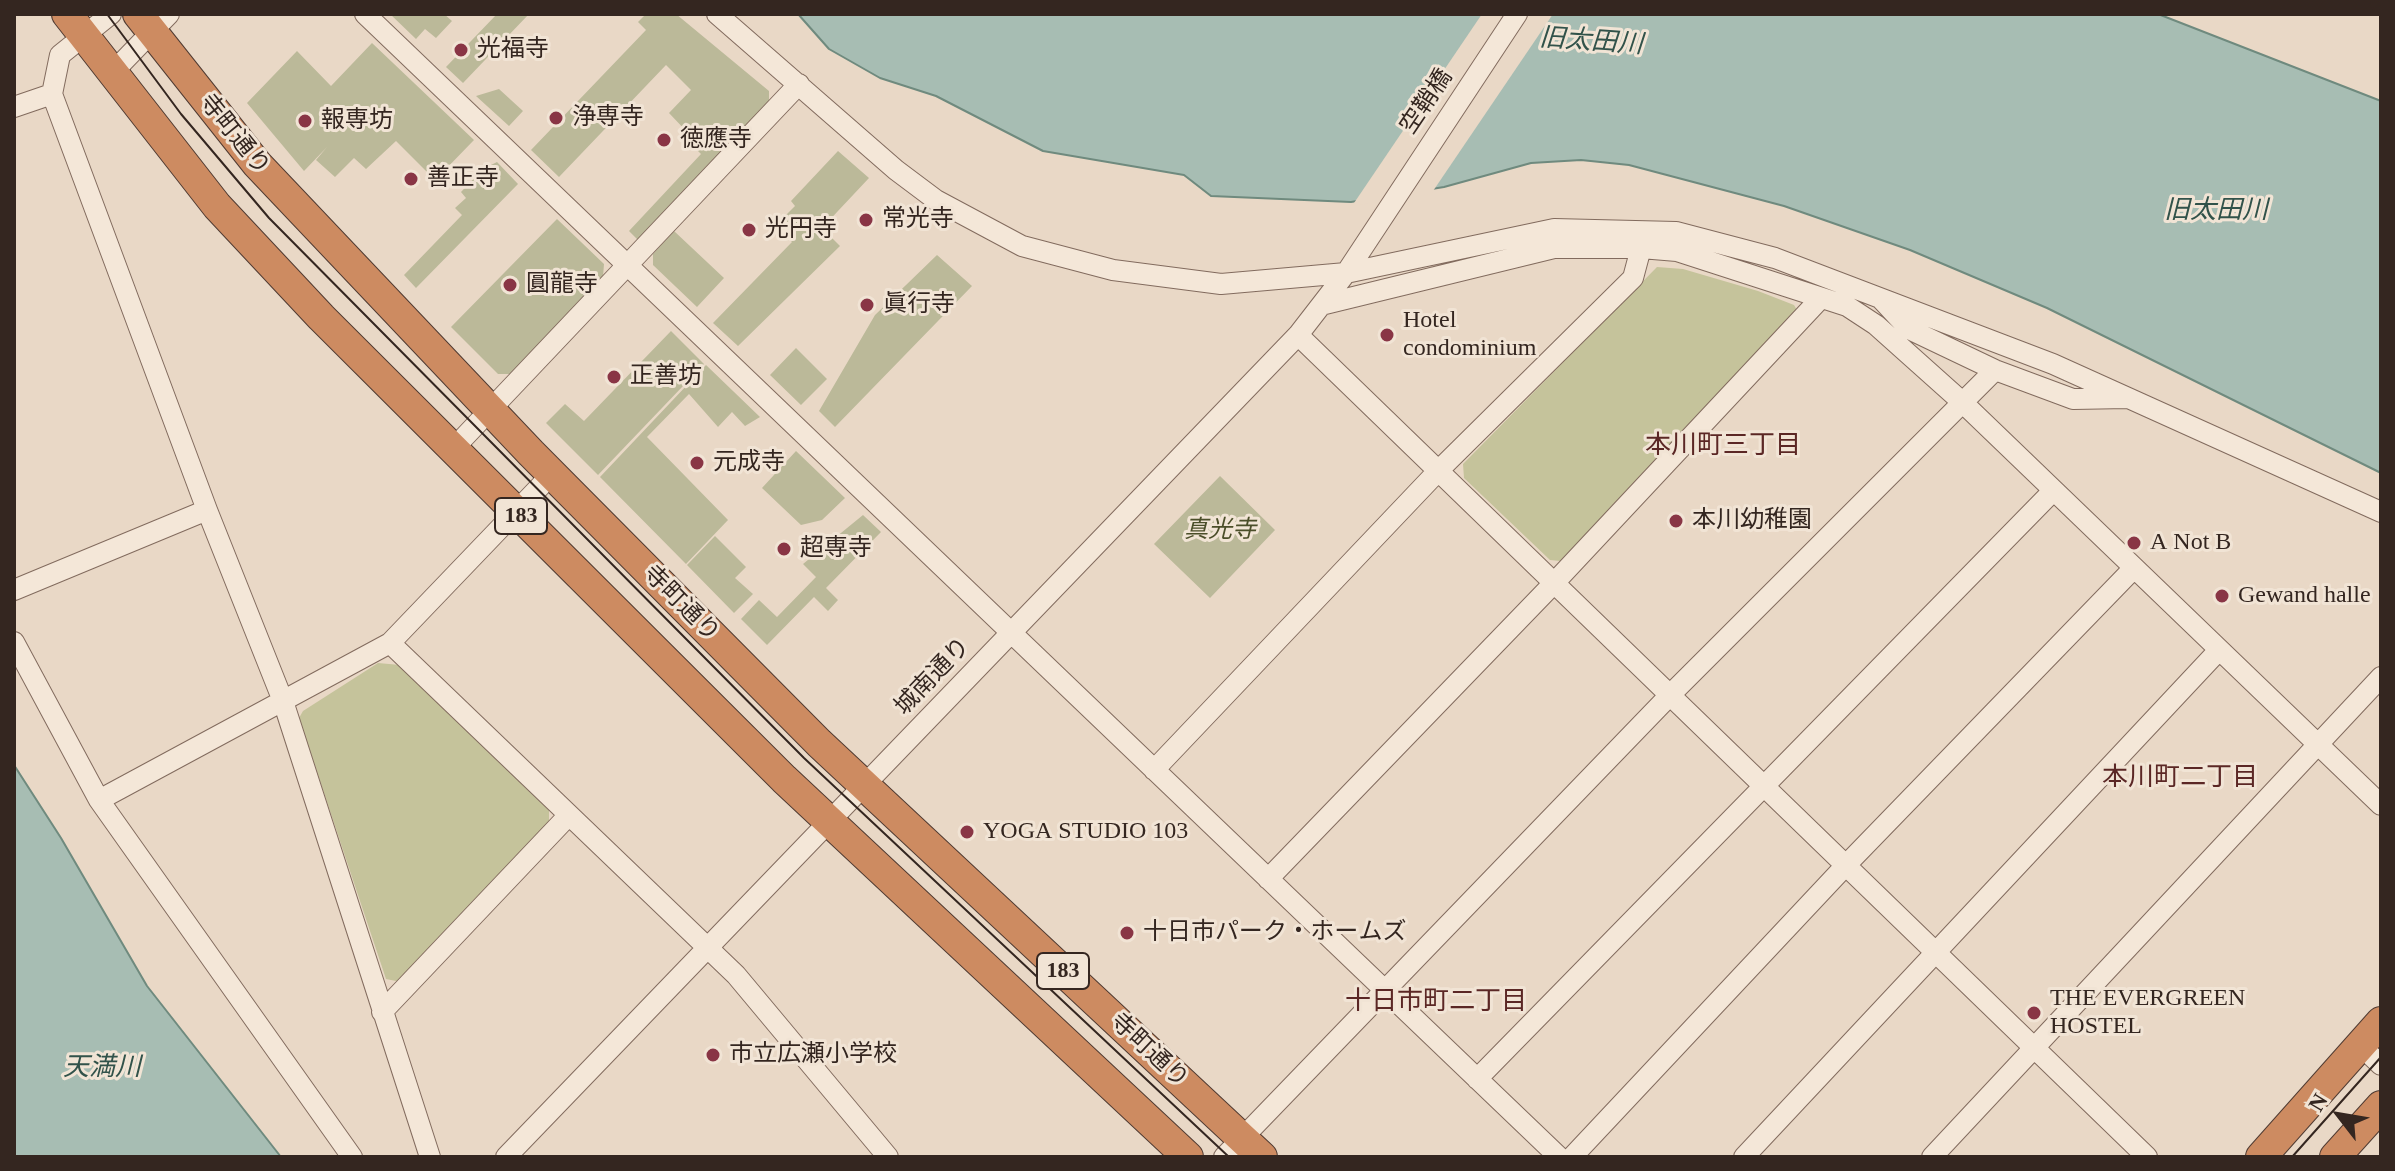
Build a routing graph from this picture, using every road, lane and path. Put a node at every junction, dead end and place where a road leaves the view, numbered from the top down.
1 (111, 14) edge
2 (365, 14) edge
3 (717, 14) edge
4 (1517, 14) edge
5 (153, 21) edge
6 (75, 25) edge
7 (113, 72) junction
8 (799, 84) junction
9 (52, 94) junction
10 (14, 107) edge
11 (1380, 219) joint
12 (1641, 248) junction
13 (628, 267) junction
14 (1346, 273) junction
15 (1878, 295) junction
16 (1821, 298) junction
17 (1325, 304) junction
18 (1298, 335) junction
19 (1995, 370) junction
20 (2131, 398) junction
21 (1961, 401) junction
22 (491, 411) junction
23 (453, 449) junction
24 (1439, 470) junction
25 (552, 474) junction
26 (2053, 491) junction
27 (207, 510) junction
28 (515, 510) junction
29 (2381, 512) edge
30 (2133, 569) junction
31 (1555, 582) junction
32 (14, 590) edge
33 (1012, 634) junction
34 (14, 642) edge
35 (390, 643) junction
36 (2219, 650) junction
37 (2381, 677) edge
38 (1672, 693) junction
39 (283, 701) junction
40 (2320, 745) junction
41 (1154, 770) junction
42 (1766, 785) junction
43 (864, 786) junction
44 (99, 800) junction
45 (2381, 805) edge
46 (569, 815) junction
47 (829, 822) junction
48 (1848, 863) junction
49 (1268, 879) junction
50 (708, 945) junction
51 (1935, 952) junction
52 (1387, 992) junction
53 (382, 1012) junction
54 (2381, 1022) edge
55 (2032, 1048) junction
56 (2370, 1055) edge
57 (1477, 1079) junction
58 (2381, 1106) edge
59 (1243, 1150) edge
60 (352, 1157) edge
61 (430, 1157) edge
62 (506, 1157) edge
63 (888, 1157) edge
64 (1188, 1157) edge
65 (1559, 1157) edge
66 (1572, 1157) edge
67 (1744, 1157) edge
68 (1932, 1157) edge
69 (2147, 1157) edge
70 (2261, 1157) edge
71 (2335, 1157) edge

1 - 6 street
2 - 13 street
3 - 8 street
4 - 11 street, 空鞘橋
5 - 7 street
5 - 22 highway, 寺町通り / 183
6 - 7 highway, 183
6 - 9 street
7 - 23 highway, 183
8 - 13 street
8 - 14 street
9 - 10 street
9 - 27 street
11 - 14 street, 城南通り
12 - 16 street
12 - 17 street
12 - 24 street
13 - 22 street
13 - 33 street
14 - 15 street
14 - 17 street, 城南通り
15 - 19 street
15 - 20 street
16 - 21 street
16 - 31 street
17 - 18 street, 城南通り
18 - 24 street
18 - 33 street, 城南通り
19 - 20 street
19 - 21 street
20 - 29 street
21 - 26 street
21 - 38 street
22 - 23 street
22 - 25 highway, 寺町通り / 183
23 - 28 highway, 183
24 - 31 street
24 - 41 street
25 - 28 street
25 - 43 highway, 寺町通り / 183
26 - 30 street
26 - 42 street
27 - 32 street
27 - 39 street
28 - 35 street
28 - 47 highway, 183
30 - 36 street
30 - 48 street
31 - 38 street
31 - 49 street
33 - 41 street
33 - 43 street, 城南通り
34 - 44 street
35 - 39 street
35 - 46 street
36 - 40 street
36 - 51 street
37 - 40 street
38 - 42 street
38 - 52 street
39 - 44 street
39 - 53 street
40 - 45 street
40 - 55 street
41 - 49 street
42 - 48 street
42 - 57 street
43 - 47 street, 城南通り
43 - 59 highway, 寺町通り / 183
44 - 60 street
46 - 50 street
46 - 53 street
47 - 50 street, 城南通り
47 - 64 highway, 183
48 - 51 street
48 - 66 street
49 - 52 street
50 - 62 street, 城南通り
50 - 63 street
51 - 55 street
51 - 67 street
52 - 57 street
52 - 59 street
53 - 61 street
54 - 56 highway
55 - 68 street
55 - 69 street
56 - 70 highway
57 - 65 street
58 - 71 highway

